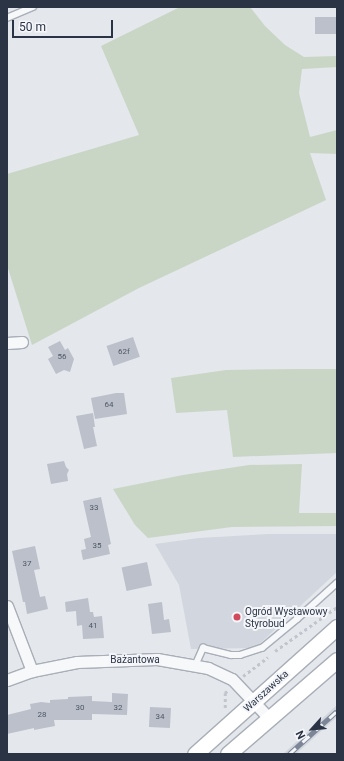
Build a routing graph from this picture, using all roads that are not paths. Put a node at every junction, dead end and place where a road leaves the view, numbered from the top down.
1 (33, 7) edge
2 (7, 18) edge
3 (22, 342) dead end
4 (7, 343) edge
5 (337, 582) edge
6 (7, 606) edge
7 (337, 627) edge
8 (337, 660) edge
9 (195, 666) junction
10 (32, 671) junction
11 (7, 680) edge
12 (254, 701) junction
13 (269, 718) junction
14 (195, 754) edge
15 (228, 754) edge

1 - 2 lane
3 - 4 street
5 - 9 lane
6 - 10 street
7 - 12 main road, Warszawska
8 - 13 main road
9 - 10 street, Bażantowa
9 - 12 street, Bażantowa
10 - 11 street, Bażantowa
12 - 13 street, Bażantowa
12 - 14 main road, Warszawska
13 - 15 main road

